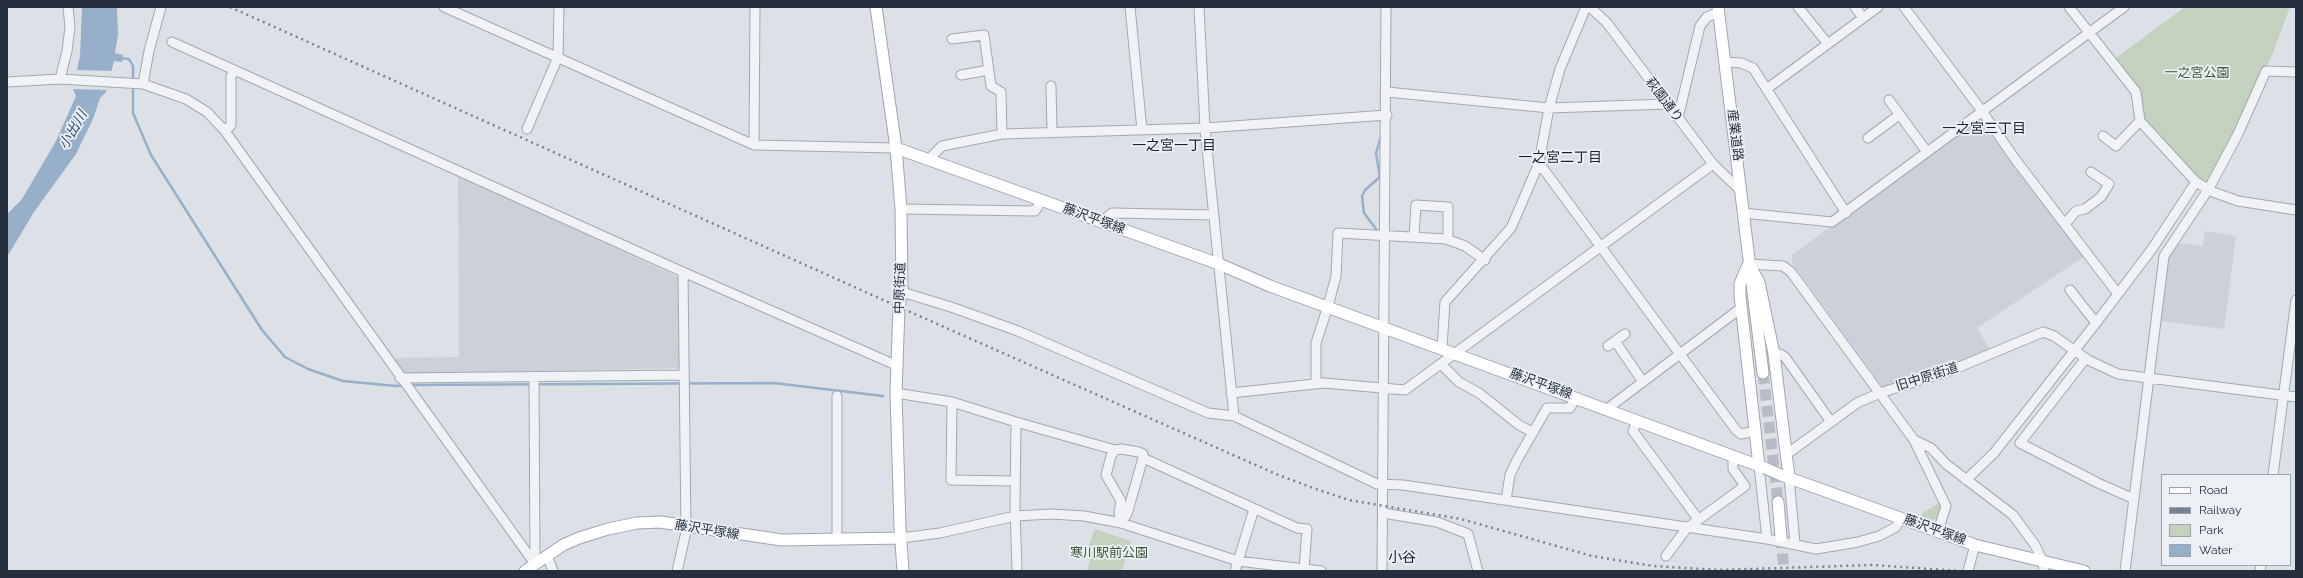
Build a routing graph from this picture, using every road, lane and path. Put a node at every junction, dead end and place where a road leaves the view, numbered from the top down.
1 (68, 7) edge
2 (161, 7) edge
3 (444, 7) edge
4 (559, 7) edge
5 (755, 7) edge
6 (876, 7) edge
7 (1130, 7) edge
8 (1199, 7) edge
9 (1386, 7) edge
10 (1586, 7) edge
11 (1590, 7) edge
12 (1798, 7) edge
13 (1855, 7) edge
14 (1878, 7) edge
15 (1904, 7) edge
16 (2069, 7) edge
17 (2124, 7) edge
18 (1718, 10) edge
19 (1863, 18) junction
20 (2089, 33) junction
21 (952, 40) dead end
22 (172, 42) dead end
23 (1828, 44) junction
24 (558, 57) junction
25 (1725, 62) junction
26 (989, 70) junction
27 (235, 71) junction
28 (2296, 72) edge
29 (961, 75) dead end
30 (62, 79) junction
31 (7, 82) edge
32 (143, 84) junction
33 (1051, 86) dead end
34 (1768, 88) junction
35 (1387, 92) junction
36 (1889, 100) dead end
37 (1667, 104) junction
38 (1549, 108) junction
39 (1982, 111) junction
40 (1387, 115) junction
41 (1899, 115) junction
42 (1678, 118) junction
43 (2140, 121) junction
44 (1205, 128) junction
45 (527, 129) dead end
46 (1142, 130) junction
47 (225, 131) junction
48 (1052, 133) junction
49 (1002, 134) junction
50 (2103, 136) dead end
51 (1868, 138) dead end
52 (754, 145) junction
53 (896, 148) junction
54 (1928, 152) junction
55 (930, 158) junction
56 (1539, 163) junction
57 (1713, 164) junction
58 (2091, 172) dead end
59 (2196, 182) junction
60 (1741, 190) junction
61 (2208, 190) junction
62 (1042, 200) junction
63 (901, 209) junction
64 (2296, 210) edge
65 (1743, 213) junction
66 (1846, 213) junction
67 (1214, 215) junction
68 (1102, 221) junction
69 (2065, 224) junction
70 (1381, 234) junction
71 (1414, 236) junction
72 (1448, 240) junction
73 (1602, 246) junction
74 (1485, 260) junction
75 (1219, 264) junction
76 (1748, 264) junction
77 (683, 272) junction
78 (2070, 290) dead end
79 (902, 292) junction
80 (2118, 294) junction
81 (2296, 300) edge
82 (1325, 305) junction
83 (1742, 308) junction
84 (2096, 323) junction
85 (1383, 326) junction
86 (1625, 334) dead end
87 (1442, 348) junction
88 (2074, 350) junction
89 (1680, 353) junction
90 (1457, 354) junction
91 (1774, 354) junction
92 (2086, 358) junction
93 (1442, 365) junction
94 (898, 366) junction
95 (1763, 373) tunnel mouth
96 (534, 377) junction
97 (400, 378) junction
98 (2150, 379) junction
99 (684, 380) junction
100 (1643, 382) junction
101 (1316, 384) junction
102 (1384, 389) junction
103 (1880, 392) junction
104 (896, 393) junction
105 (1231, 393) junction
106 (2283, 395) junction
107 (837, 396) dead end
108 (1576, 397) junction
109 (2296, 397) edge
110 (952, 402) junction
111 (1607, 409) junction
112 (1234, 416) junction
113 (1637, 421) junction
114 (1016, 422) junction
115 (1831, 422) junction
116 (1756, 431) junction
117 (1532, 432) junction
118 (1914, 440) junction
119 (1115, 450) junction
120 (1787, 454) junction
121 (1733, 456) junction
122 (1143, 458) junction
123 (1762, 467) junction
124 (2273, 474) edge
125 (1785, 476) junction
126 (1966, 480) junction
127 (1015, 481) junction
128 (1383, 484) junction
129 (2134, 499) junction
130 (1506, 500) junction
131 (1778, 502) tunnel mouth
132 (1254, 509) junction
133 (1383, 513) junction
134 (1015, 516) junction
135 (1901, 518) junction
136 (1698, 519) junction
137 (1121, 523) junction
138 (685, 526) junction
139 (1687, 528) junction
140 (1938, 531) junction
141 (1781, 537) tunnel mouth
142 (901, 538) junction
143 (1767, 539) junction
144 (837, 540) junction
145 (1795, 544) junction
146 (1975, 545) junction
147 (547, 555) junction
148 (1666, 556) dead end
149 (1238, 561) junction
150 (535, 564) junction
151 (2044, 566) edge
152 (1304, 570) junction
153 (525, 571) edge
154 (553, 571) edge
155 (677, 571) edge
156 (903, 571) edge
157 (1017, 571) edge
158 (1235, 571) edge
159 (1321, 571) edge
160 (1382, 571) edge
161 (1478, 571) edge
162 (1968, 571) edge
163 (2084, 571) edge
164 (2125, 571) edge

1 - 30 street
2 - 32 street
3 - 24 street
4 - 24 street
5 - 52 street
6 - 53 main road, 中原街道
7 - 46 street
8 - 44 street
9 - 35 street
10 - 38 street
11 - 37 street, 萩園通り
12 - 23 street
13 - 19 street
14 - 19 street
15 - 39 street
16 - 20 street
17 - 20 street
18 - 25 main road, 産業道路
18 - 42 street
19 - 23 street
20 - 39 street
20 - 43 street
21 - 26 street
22 - 27 street
23 - 34 street
24 - 45 street
24 - 52 street
25 - 34 street
25 - 60 main road, 産業道路
26 - 29 street
26 - 49 street
27 - 47 street
27 - 77 street
28 - 61 street
30 - 31 street
30 - 32 street
32 - 47 street
33 - 48 street
34 - 66 street
35 - 38 street
35 - 40 street
36 - 41 street
37 - 38 street
37 - 42 street, 萩園通り
38 - 56 street
39 - 54 street
39 - 69 street
40 - 44 street
40 - 70 street
41 - 51 street
41 - 54 street
42 - 57 street, 萩園通り
43 - 50 street
43 - 59 street
44 - 46 street
44 - 67 street
46 - 48 street
47 - 97 street
48 - 49 street
49 - 55 street
52 - 53 street
53 - 55 main road, 藤沢平塚線
53 - 63 main road, 中原街道
54 - 66 street
55 - 62 main road, 藤沢平塚線
56 - 73 street
56 - 74 street
57 - 60 street, 萩園通り
57 - 73 street
58 - 69 street
59 - 61 street
59 - 80 street
60 - 65 main road, 産業道路
61 - 64 street
61 - 98 street
62 - 63 street
62 - 68 main road, 藤沢平塚線
63 - 79 main road, 中原街道
65 - 66 street
65 - 76 main road, 産業道路
67 - 68 street
67 - 75 street
68 - 75 main road, 藤沢平塚線
69 - 80 street
70 - 71 street
70 - 82 street
70 - 85 street
71 - 72 street
71 - 72 street
72 - 74 street
73 - 89 street
73 - 90 street
74 - 87 street
75 - 82 main road, 藤沢平塚線
75 - 105 street
76 - 83 main road
76 - 91 main road
76 - 95 main road, 産業道路
76 - 103 street
77 - 94 street
77 - 99 street
78 - 84 street
79 - 94 main road, 中原街道
79 - 112 street
80 - 84 street
81 - 106 street
82 - 85 main road, 藤沢平塚線
82 - 101 street
83 - 89 street
83 - 116 main road
84 - 88 street
85 - 87 main road, 藤沢平塚線
85 - 102 street
86 - 100 street
87 - 90 main road, 藤沢平塚線
88 - 92 street
88 - 103 street, 旧中原街道
88 - 126 street
89 - 100 street
89 - 116 street
90 - 93 street
90 - 108 main road, 藤沢平塚線
91 - 115 street
91 - 120 main road
92 - 98 street
92 - 129 street
93 - 102 street
93 - 117 street
94 - 104 main road, 中原街道
96 - 97 street
96 - 99 street
96 - 150 street
97 - 150 street
98 - 106 street
98 - 129 street
99 - 138 street
100 - 111 street
101 - 102 street
101 - 105 street
102 - 128 street
103 - 115 street, 旧中原街道
103 - 118 street
104 - 110 street
104 - 142 main road, 中原街道
105 - 112 street
106 - 109 street
106 - 124 street
107 - 144 street
108 - 111 main road, 藤沢平塚線
108 - 117 street
110 - 114 street
110 - 127 street
111 - 113 main road, 藤沢平塚線
112 - 128 street
113 - 121 main road, 藤沢平塚線
113 - 136 street
114 - 119 street
114 - 127 street
115 - 120 street, 旧中原街道
116 - 123 main road
117 - 130 street
118 - 126 street
118 - 140 street
119 - 122 street
119 - 137 street
120 - 125 main road
121 - 123 main road, 藤沢平塚線
121 - 136 street
122 - 132 street
122 - 137 street
123 - 125 main road, 藤沢平塚線, bridge
123 - 143 street
125 - 135 main road, 藤沢平塚線
125 - 145 street
126 - 151 street
127 - 134 street
128 - 130 street
128 - 133 street
129 - 164 street
130 - 139 street
131 - 141 main road
132 - 149 street
132 - 152 street
133 - 160 street
133 - 161 street
134 - 137 street
134 - 142 street
134 - 157 street
135 - 140 main road, 藤沢平塚線
135 - 145 street
136 - 139 street
137 - 149 street
138 - 144 main road, 藤沢平塚線
138 - 147 main road, 藤沢平塚線
138 - 155 street
139 - 143 street
139 - 148 street
140 - 146 main road, 藤沢平塚線
142 - 144 main road, 藤沢平塚線
142 - 156 main road, 中原街道
143 - 145 street
146 - 151 main road, 藤沢平塚線
146 - 162 street
147 - 150 main road, 藤沢平塚線
147 - 154 street
149 - 152 street
149 - 158 street
150 - 153 main road, 藤沢平塚線
151 - 163 main road, 藤沢平塚線
152 - 159 street

